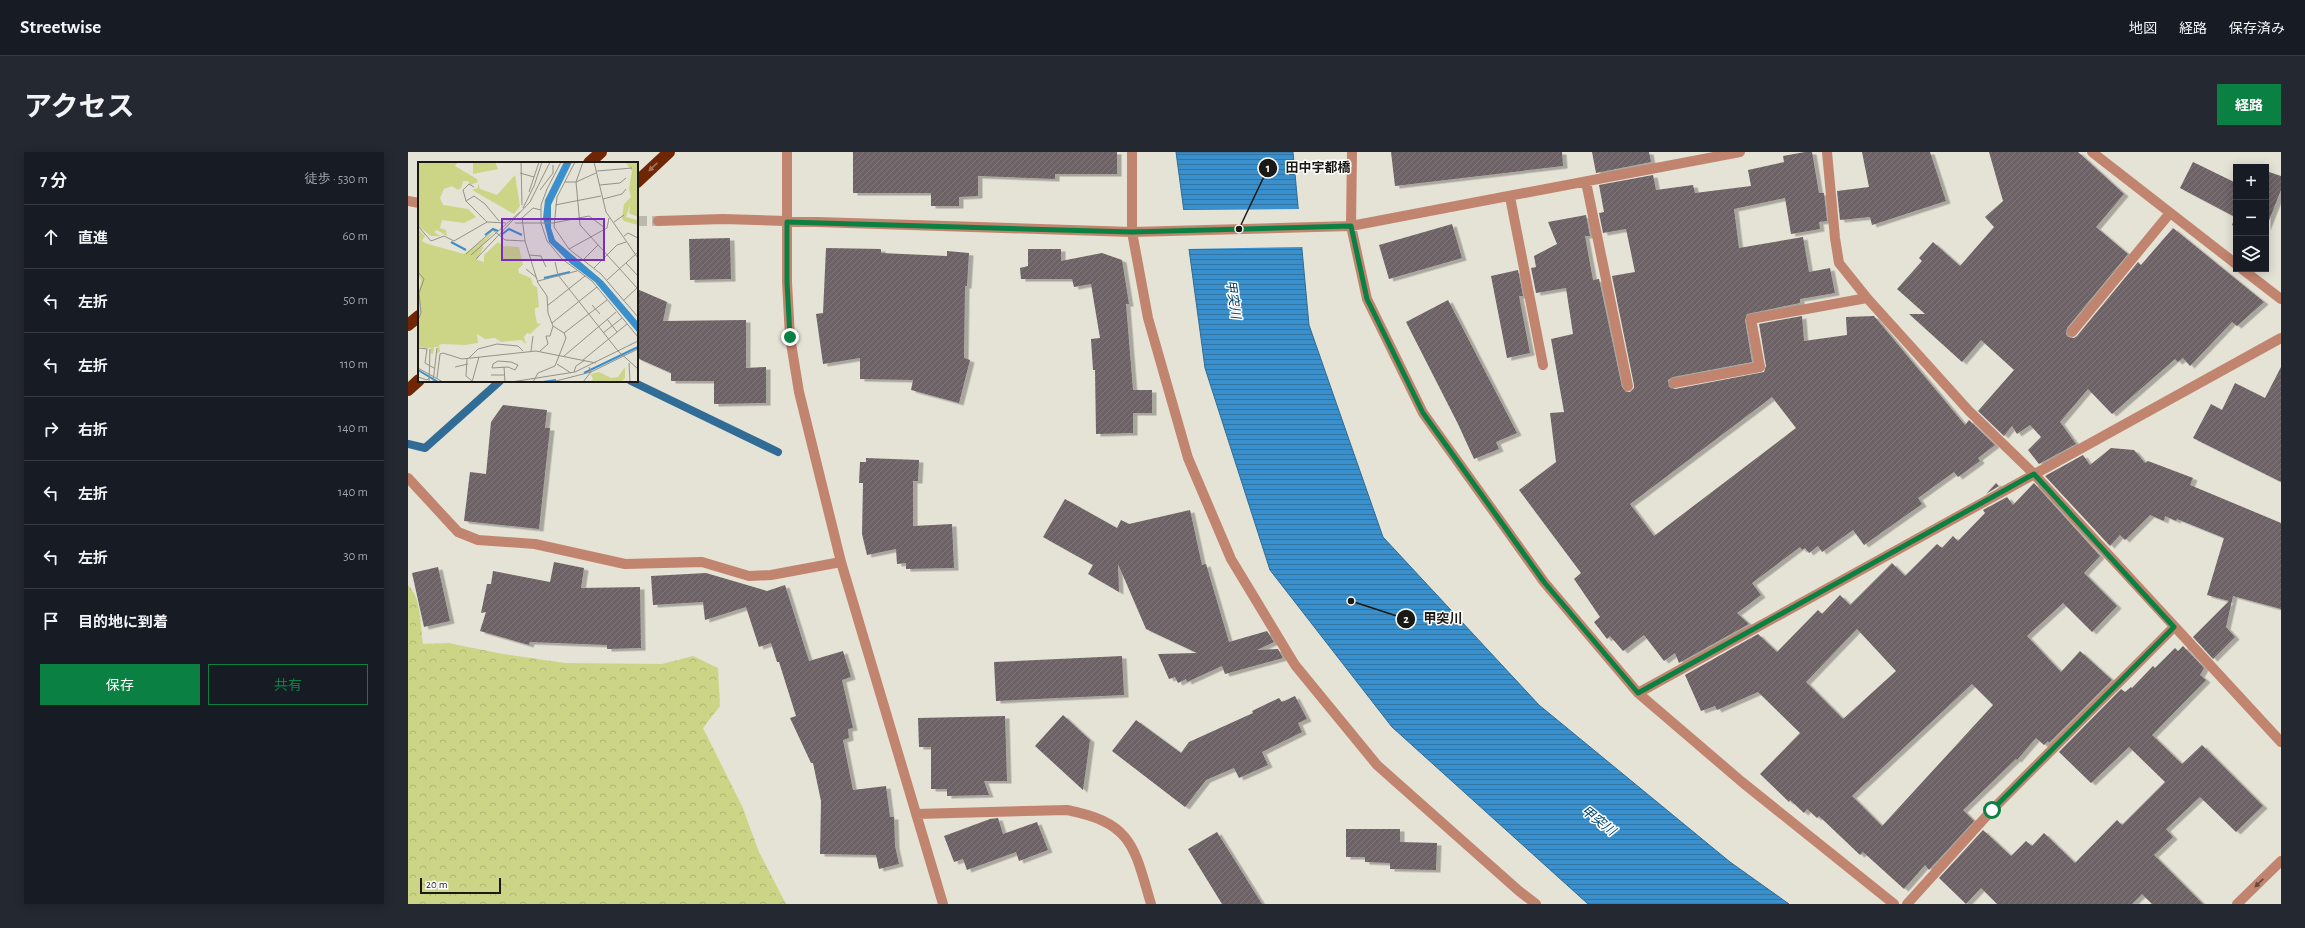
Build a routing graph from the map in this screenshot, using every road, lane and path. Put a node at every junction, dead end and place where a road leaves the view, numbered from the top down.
1 (600, 152) edge
2 (669, 152) edge
3 (787, 152) edge
4 (1132, 152) edge
5 (1352, 152) edge
6 (1740, 152) edge
7 (1828, 152) edge
8 (2092, 152) edge
9 (590, 162) edge
10 (638, 181) edge
11 (1586, 182) junction
12 (1510, 197) junction
13 (408, 201) edge
14 (418, 203) edge
15 (2170, 213) junction
16 (658, 221) tunnel mouth
17 (787, 222) junction
18 (1351, 226) junction
19 (1132, 232) junction
20 (2233, 262) edge
21 (2246, 272) edge
22 (1867, 298) junction
23 (2281, 299) edge
24 (418, 317) edge
25 (408, 325) edge
26 (2072, 332) dead end
27 (2281, 338) edge
28 (1543, 364) dead end
29 (418, 381) edge
30 (1674, 383) dead end
31 (1628, 386) dead end
32 (408, 390) edge
33 (2034, 474) junction
34 (408, 478) edge
35 (842, 562) junction
36 (2174, 627) junction
37 (1638, 693) junction
38 (2281, 742) edge
39 (916, 814) junction
40 (2281, 861) edge
41 (943, 904) edge
42 (1151, 904) edge
43 (1536, 904) edge
44 (1894, 904) edge
45 (1907, 904) edge
46 (2236, 904) edge

1 - 9 highway
2 -> 10 highway
3 - 17 street
4 - 19 street
5 - 18 street
6 - 11 street
7 - 22 street
8 - 15 street
11 - 12 street
11 - 31 street
12 - 18 street
12 - 28 street
13 - 14 street
15 - 20 street
15 - 26 street
16 - 17 street
17 - 19 street
17 - 35 street
18 - 19 street
18 - 37 street
19 - 43 street
21 - 23 street
22 - 30 street
22 - 33 street
24 - 25 highway
27 - 33 street
29 - 32 highway
33 - 36 street
33 - 37 street
34 - 35 street
35 - 39 street
36 - 38 street
36 - 45 street
37 - 44 street
39 - 41 street
39 - 42 street
40 -> 46 street

